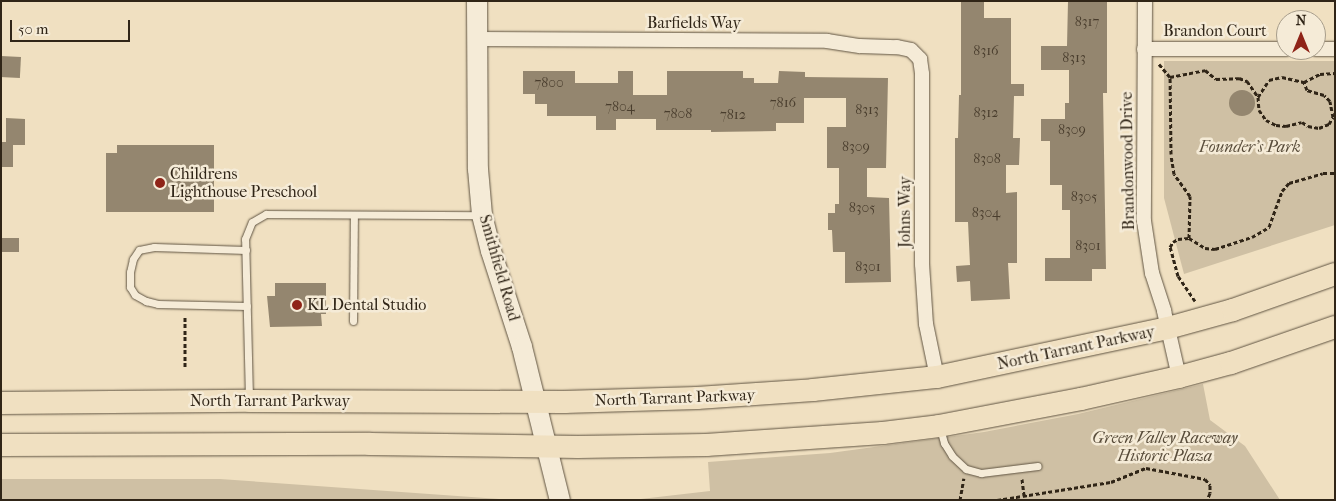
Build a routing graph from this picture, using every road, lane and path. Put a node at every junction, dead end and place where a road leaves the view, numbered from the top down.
1 (477, 1) edge
2 (1145, 1) edge
3 (477, 39) junction
4 (1144, 49) junction
5 (1276, 49) edge
6 (911, 50) joint
7 (1335, 73) edge
8 (1304, 82) junction
9 (1258, 96) junction
10 (1335, 173) edge
11 (354, 215) junction
12 (482, 215) junction
13 (1189, 238) junction
14 (246, 250) junction
15 (1335, 274) edge
16 (1195, 301) dead end
17 (185, 305) junction
18 (247, 306) junction
19 (353, 322) dead end
20 (1335, 327) edge
21 (1168, 328) junction
22 (185, 367) dead end
23 (936, 377) junction
24 (1179, 377) junction
25 (250, 401) junction
26 (536, 402) junction
27 (1, 403) edge
28 (939, 426) junction
29 (1, 446) edge
30 (547, 447) junction
31 (1038, 466) dead end
32 (1020, 468) junction
33 (966, 469) junction
34 (1024, 496) junction
35 (560, 500) edge
36 (960, 500) edge
37 (997, 500) edge
38 (1207, 500) edge

1 - 3 main road, Smithfield Road
2 - 4 street, Brandonwood Drive
3 - 6 street, Barfields Way
3 - 12 main road, Smithfield Road
4 - 5 street, Brandon Court
4 - 21 street, Brandonwood Drive
6 - 23 street, Johns Way
7 - 8 path
8 - 9 path
8 - 9 path
9 - 13 path
10 - 13 path
11 - 12 lane
11 - 14 lane
11 - 19 lane
12 - 26 main road, Smithfield Road
13 - 16 path
14 - 17 lane
14 - 18 lane
15 - 21 main road, North Tarrant Parkway
17 - 18 lane
17 - 22 path
18 - 25 lane
20 - 24 main road
21 - 23 main road, North Tarrant Parkway
21 - 24 street, Brandonwood Drive
23 - 26 main road, North Tarrant Parkway
24 - 28 main road
25 - 26 main road, North Tarrant Parkway
25 - 27 main road, North Tarrant Parkway
26 - 30 main road, Smithfield Road
28 - 30 main road
28 - 33 lane
29 - 30 main road
30 - 35 main road, Smithfield Road
31 - 32 lane
32 - 33 lane
32 - 34 path
33 - 36 path
34 - 37 path
34 - 38 path

